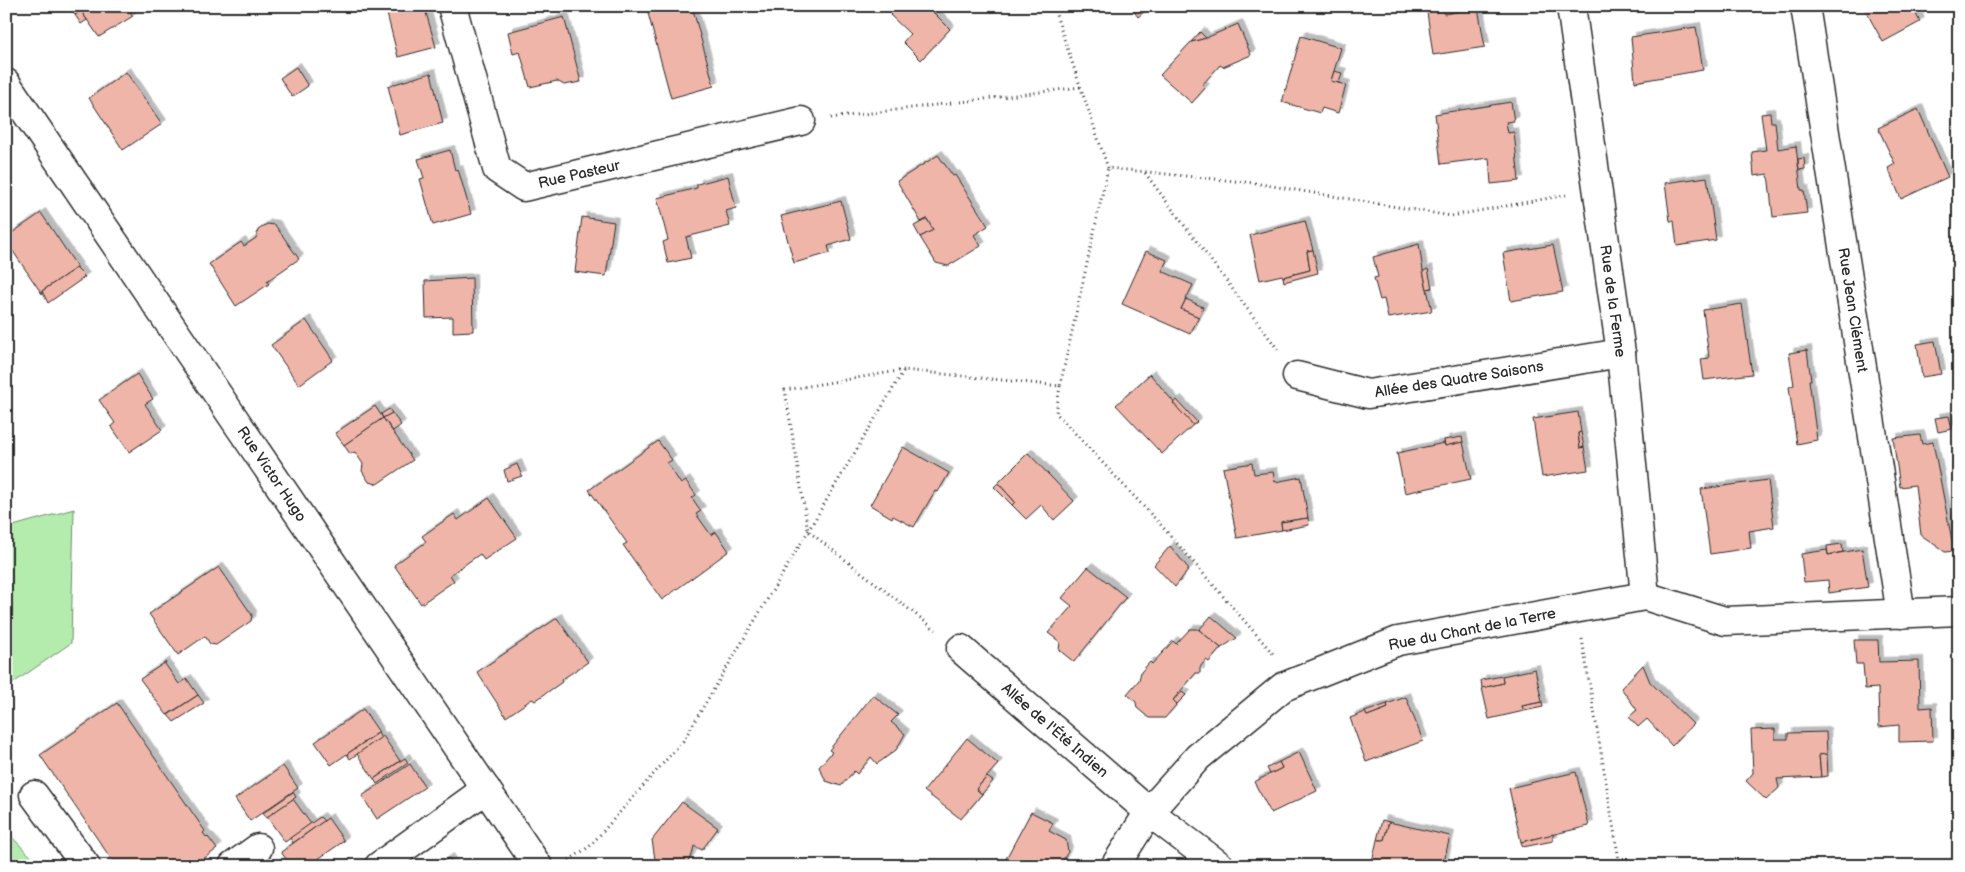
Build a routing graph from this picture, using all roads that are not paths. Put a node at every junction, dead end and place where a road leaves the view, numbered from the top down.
1 (452, 6) edge
2 (1571, 6) edge
3 (1805, 6) edge
4 (6, 83) edge
5 (801, 121) road end
6 (1622, 353) junction
7 (1298, 376) road end
8 (1645, 596) junction
9 (1959, 611) edge
10 (1902, 614) junction
11 (961, 649) road end
12 (486, 789) junction
13 (34, 795) dead end
14 (1149, 812) junction
15 (258, 848) dead end
16 (86, 866) edge
17 (233, 866) edge
18 (379, 866) edge
19 (538, 866) edge
20 (1115, 866) edge
21 (1220, 866) edge

1 - 5 street, Rue Pasteur
2 - 6 street, Rue de la Ferme
3 - 10 street, Rue Jean Clément
4 - 12 street, Rue Victor Hugo
6 - 7 street, Allée des Quatre Saisons
6 - 8 street, Rue de la Ferme
8 - 10 street
8 - 14 street, Rue du Chant de la Terre
9 - 10 street
11 - 14 street, Allée de l'Été Indien
12 - 18 street
12 - 19 street, Rue Victor Hugo
13 - 16 street
14 - 20 street, Rue du Chant de la Terre
14 - 21 street, Allée de l'Été Indien
15 - 17 street

